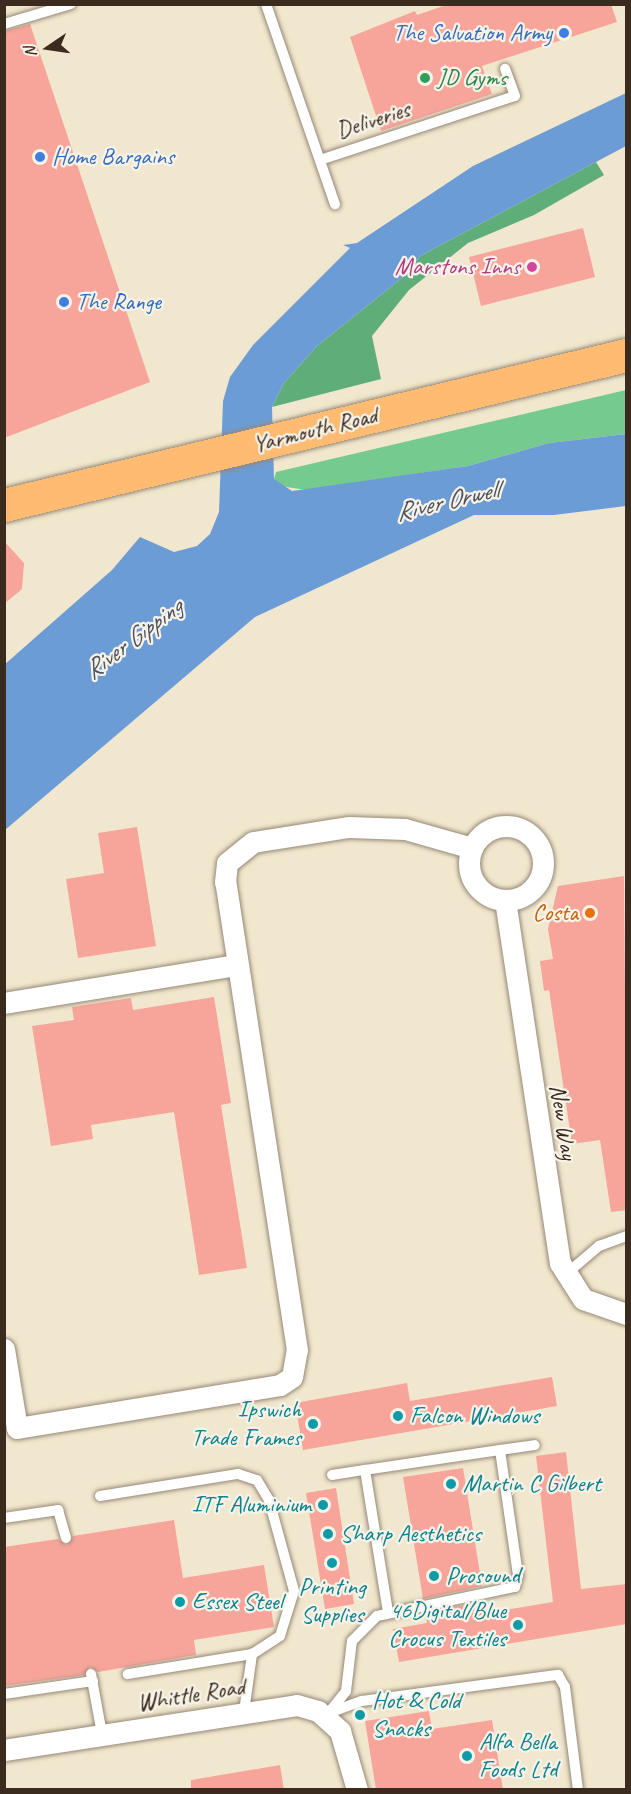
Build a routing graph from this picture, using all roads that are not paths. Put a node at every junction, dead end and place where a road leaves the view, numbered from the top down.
1 (71, 4) edge
2 (266, 4) edge
3 (4, 24) edge
4 (505, 69) dead end
5 (320, 160) junction
6 (335, 204) dead end
7 (627, 355) edge
8 (4, 505) edge
9 (472, 848) junction
10 (505, 900) junction
11 (237, 965) junction
12 (4, 1003) edge
13 (627, 1236) edge
14 (565, 1275) junction
15 (627, 1314) edge
16 (4, 1349) edge
17 (11, 1429) edge
18 (535, 1445) dead end
19 (500, 1450) junction
20 (365, 1470) junction
21 (332, 1475) dead end
22 (100, 1496) dead end
23 (4, 1518) edge
24 (66, 1538) dead end
25 (388, 1612) junction
26 (252, 1654) junction
27 (128, 1674) dead end
28 (4, 1694) edge
29 (244, 1712) junction
30 (326, 1716) junction
31 (102, 1734) junction
32 (4, 1750) edge
33 (357, 1790) edge
34 (578, 1790) edge

1 - 3 lane
2 - 5 lane
4 - 5 lane, Deliveries
5 - 6 lane
7 - 8 main road, Yarmouth Road
9 - 10 street
9 - 10 street
9 - 11 street
10 - 14 street, New Way
11 - 12 street
11 - 17 street
13 - 14 lane
14 - 15 street, New Way
16 - 17 street
18 - 19 lane
19 - 20 lane
19 - 25 lane
20 - 21 lane
20 - 25 lane
22 - 26 lane
23 - 24 lane
25 - 30 lane
26 - 27 lane
26 - 29 lane
28 - 31 lane
29 - 30 street, Whittle Road
29 - 31 street, Whittle Road
30 - 33 street
30 - 34 lane
31 - 32 street, Whittle Road

